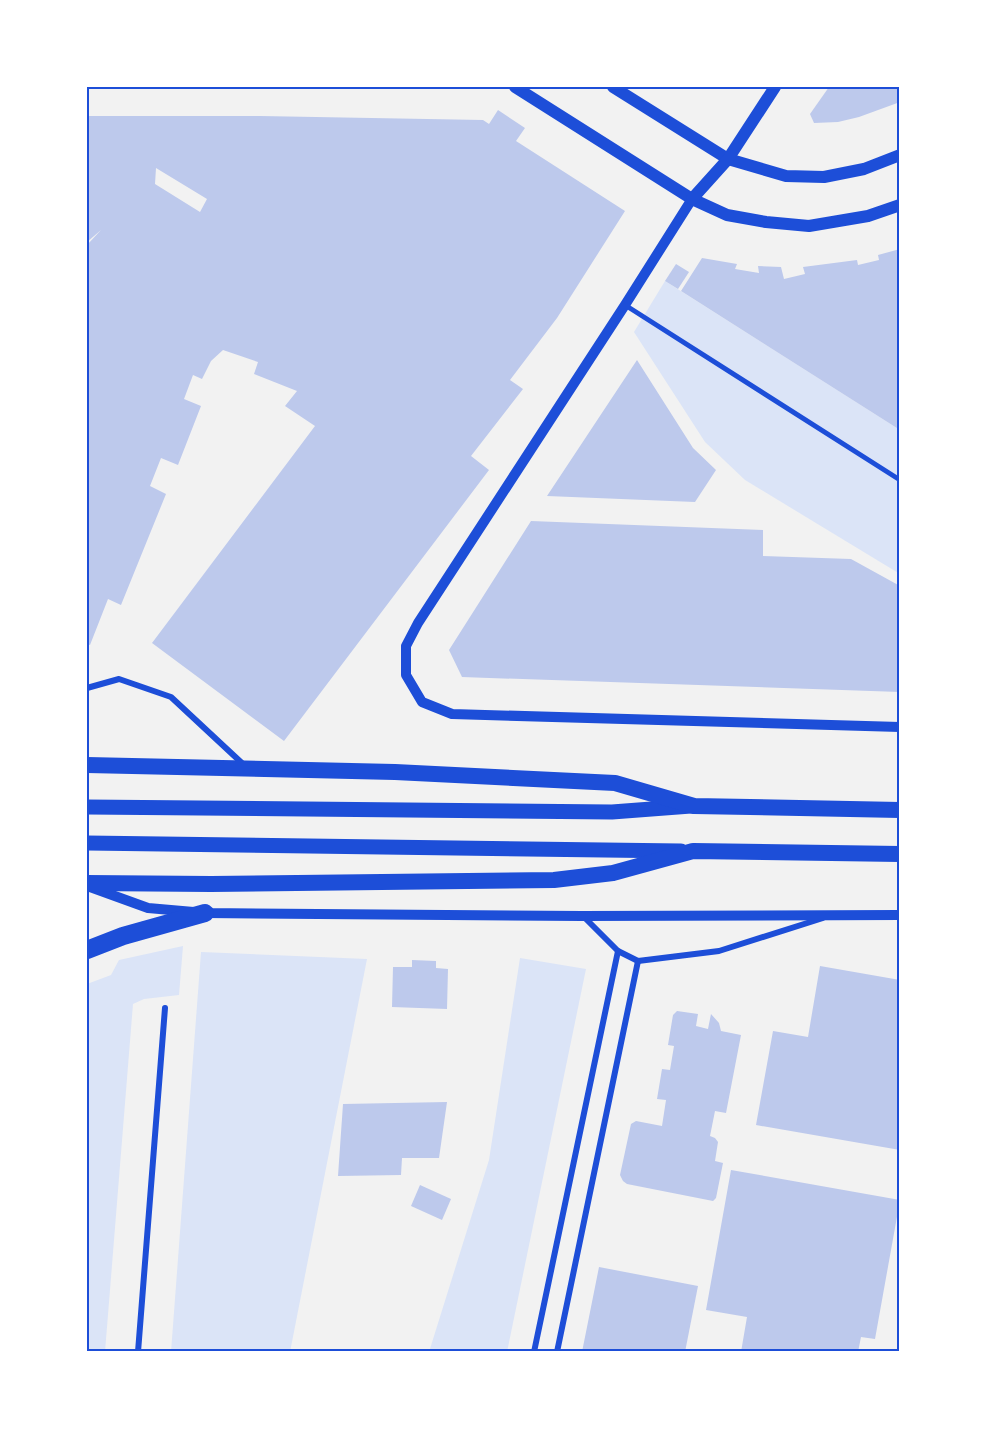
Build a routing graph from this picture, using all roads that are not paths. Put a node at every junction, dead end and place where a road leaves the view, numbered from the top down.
1 (515, 87) edge
2 (613, 87) edge
3 (774, 87) edge
4 (900, 155) edge
5 (728, 159) junction
6 (692, 199) junction
7 (900, 205) edge
8 (625, 305) junction
9 (900, 480) edge
10 (87, 688) edge
11 (900, 727) edge
12 (87, 765) edge
13 (249, 769) junction
14 (694, 806) junction
15 (87, 807) edge
16 (899, 809) edge
17 (87, 843) edge
18 (693, 851) junction
19 (900, 854) edge
20 (87, 885) edge
21 (205, 913) junction
22 (900, 915) edge
23 (582, 916) junction
24 (831, 916) junction
25 (87, 950) edge
26 (618, 951) junction
27 (638, 961) junction
28 (165, 1008) dead end
29 (138, 1352) edge
30 (534, 1352) edge
31 (557, 1352) edge

1 - 6 main road
2 - 5 main road
3 - 5 main road
4 - 5 main road
5 - 6 main road
6 - 7 main road
6 - 8 street
8 - 9 street
8 - 11 street
10 - 13 street
12 - 13 highway
13 - 14 highway
14 - 15 main road
14 - 16 highway
17 - 18 main road
18 - 19 highway
18 - 20 highway
20 - 21 street
21 - 23 street
21 - 25 highway
22 - 24 street
23 - 24 street
23 - 26 street
24 - 27 street
26 - 27 street
26 - 30 street
27 - 31 street
28 - 29 street

